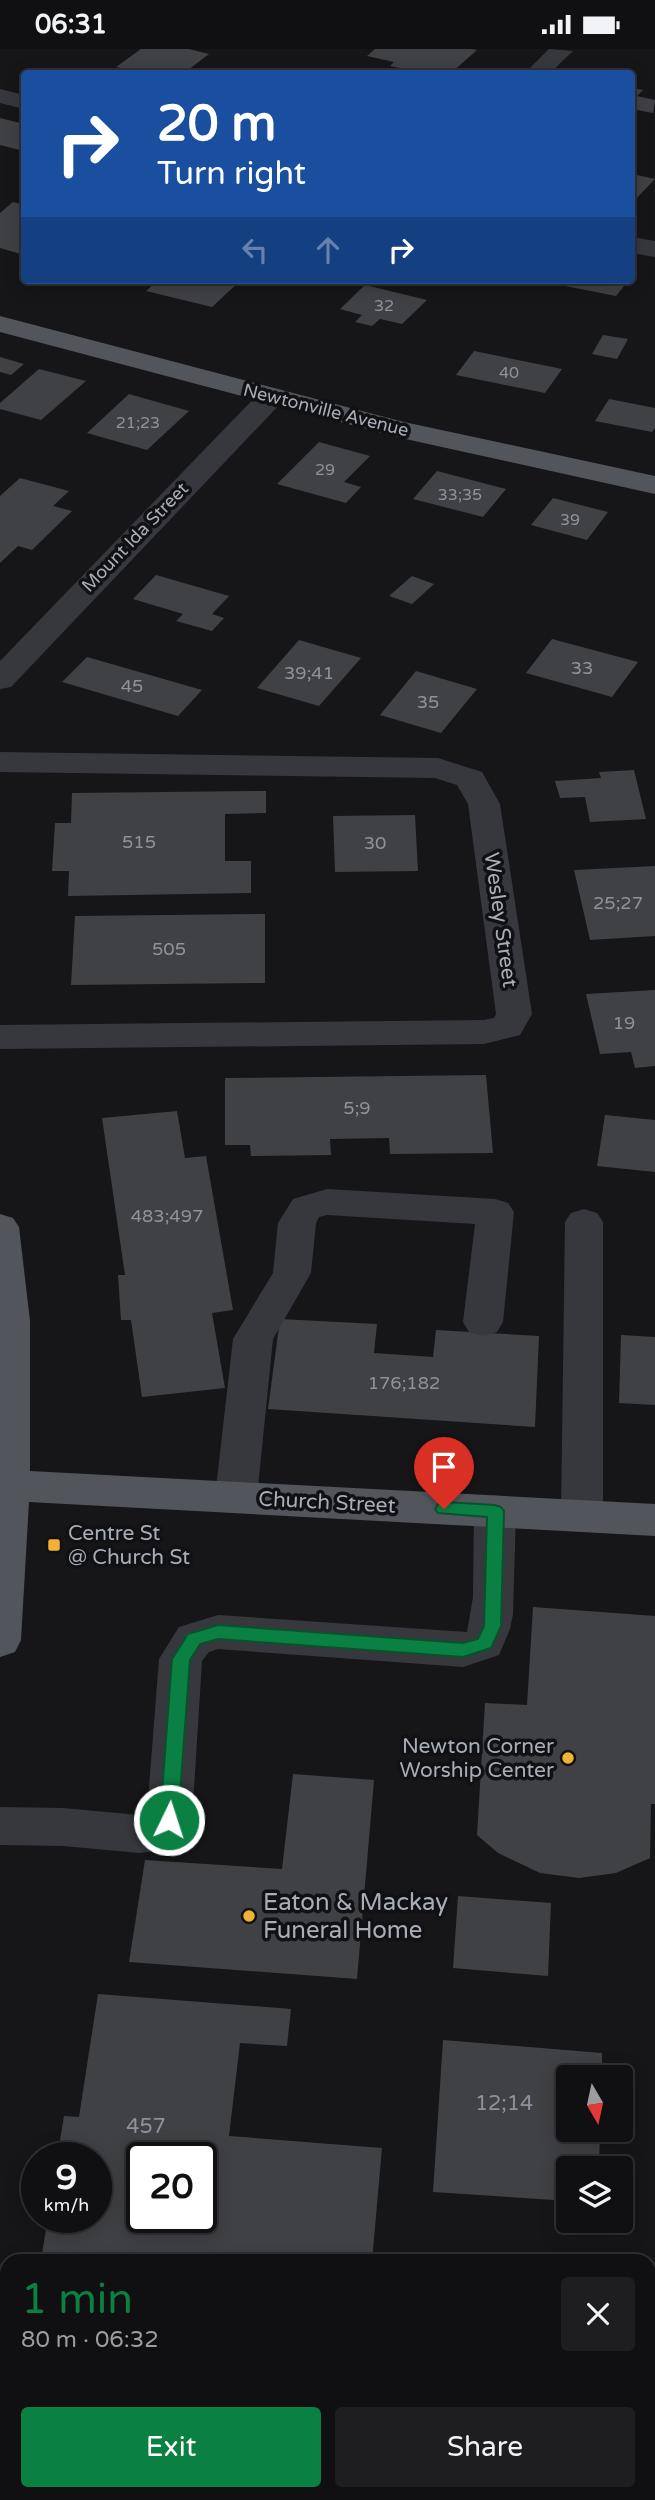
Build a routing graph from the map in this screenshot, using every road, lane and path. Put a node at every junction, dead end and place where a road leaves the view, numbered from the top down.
1 (561, 51) dead end
2 (540, 70) edge
3 (0, 96) edge
4 (21, 101) edge
5 (635, 245) edge
6 (655, 249) edge
7 (0, 324) edge
8 (272, 396) junction
9 (655, 485) edge
10 (0, 680) edge
11 (0, 762) edge
12 (0, 1037) edge
13 (584, 1221) dead end
14 (0, 1227) edge
15 (484, 1322) dead end
16 (5, 1485) edge
17 (236, 1497) junction
18 (495, 1511) junction
19 (582, 1516) junction
20 (655, 1520) edge
21 (0, 1640) edge
22 (0, 1826) edge

1 - 2 street
3 - 4 street
5 - 6 street
7 - 8 main road, Newtonville Avenue
8 - 9 main road, Newtonville Avenue
8 - 10 street, Mount Ida Street
11 - 12 street, Wesley Street
13 - 19 street
14 - 16 main road
15 - 17 street
16 - 17 main road, Church Street
16 - 21 main road
17 - 18 main road, Church Street
18 - 19 main road, Church Street
18 - 22 street
19 - 20 main road, Church Street

